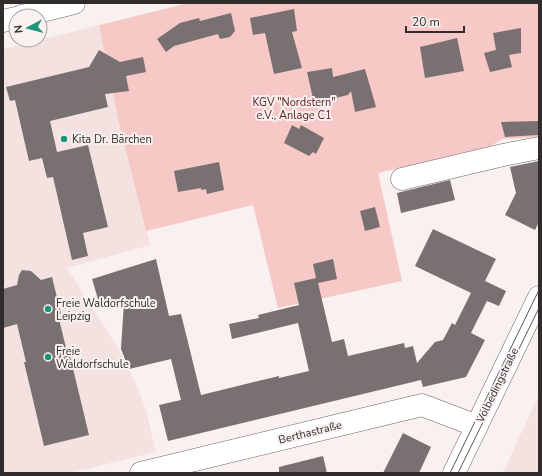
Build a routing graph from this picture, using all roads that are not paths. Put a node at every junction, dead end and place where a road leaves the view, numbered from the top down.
1 (74, 3) edge
2 (48, 10) edge
3 (539, 148) edge
4 (402, 179) dead end
5 (539, 297) edge
6 (477, 426) junction
7 (141, 473) edge
8 (454, 473) edge

1 - 2 street
3 - 4 street
5 - 6 street, Volbedingstraße
6 - 7 street, Berthastraße
6 - 8 street, Volbedingstraße

